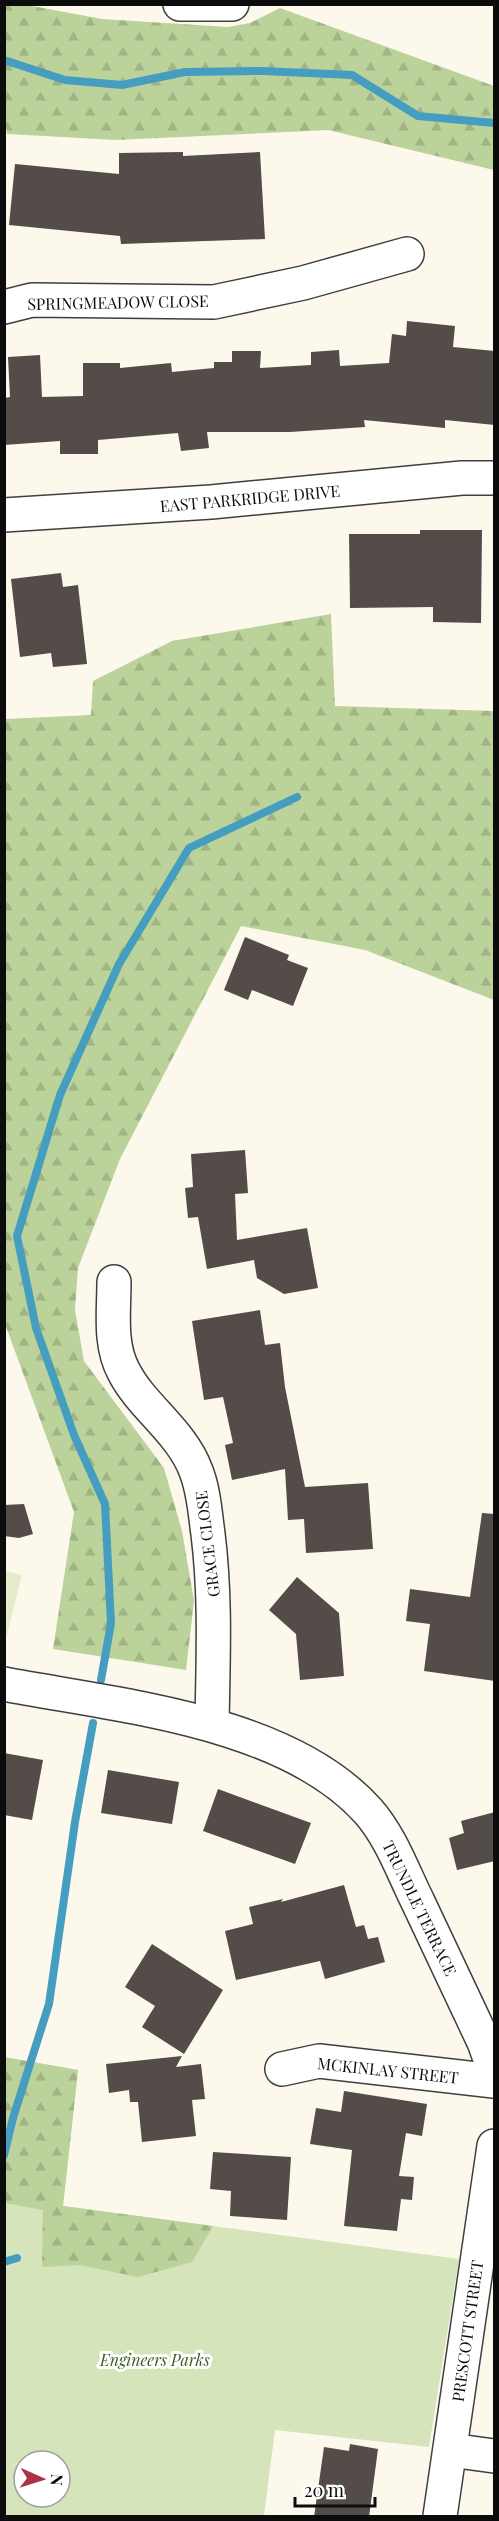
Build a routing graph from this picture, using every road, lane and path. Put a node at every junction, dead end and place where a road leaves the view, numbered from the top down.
1 (180, 4) edge
2 (232, 4) edge
3 (407, 255) dead end
4 (4, 307) edge
5 (495, 478) edge
6 (4, 515) edge
7 (114, 1282) dead end
8 (4, 1684) edge
9 (212, 1725) junction
10 (282, 2070) dead end
11 (495, 2070) edge
12 (495, 2081) edge
13 (495, 2146) edge
14 (450, 2450) junction
15 (495, 2456) edge
16 (440, 2517) edge

1 - 2 street
3 - 4 street, SPRINGMEADOW CLOSE
5 - 6 street, EAST PARKRIDGE DRIVE
7 - 9 street, GRACE CLOSE
8 - 9 street, TRUNDLE TERRACE
9 - 11 street, TRUNDLE TERRACE
10 - 12 street, MCKINLAY STREET
13 - 14 street, PRESCOTT STREET
14 - 15 street
14 - 16 street, PRESCOTT STREET

